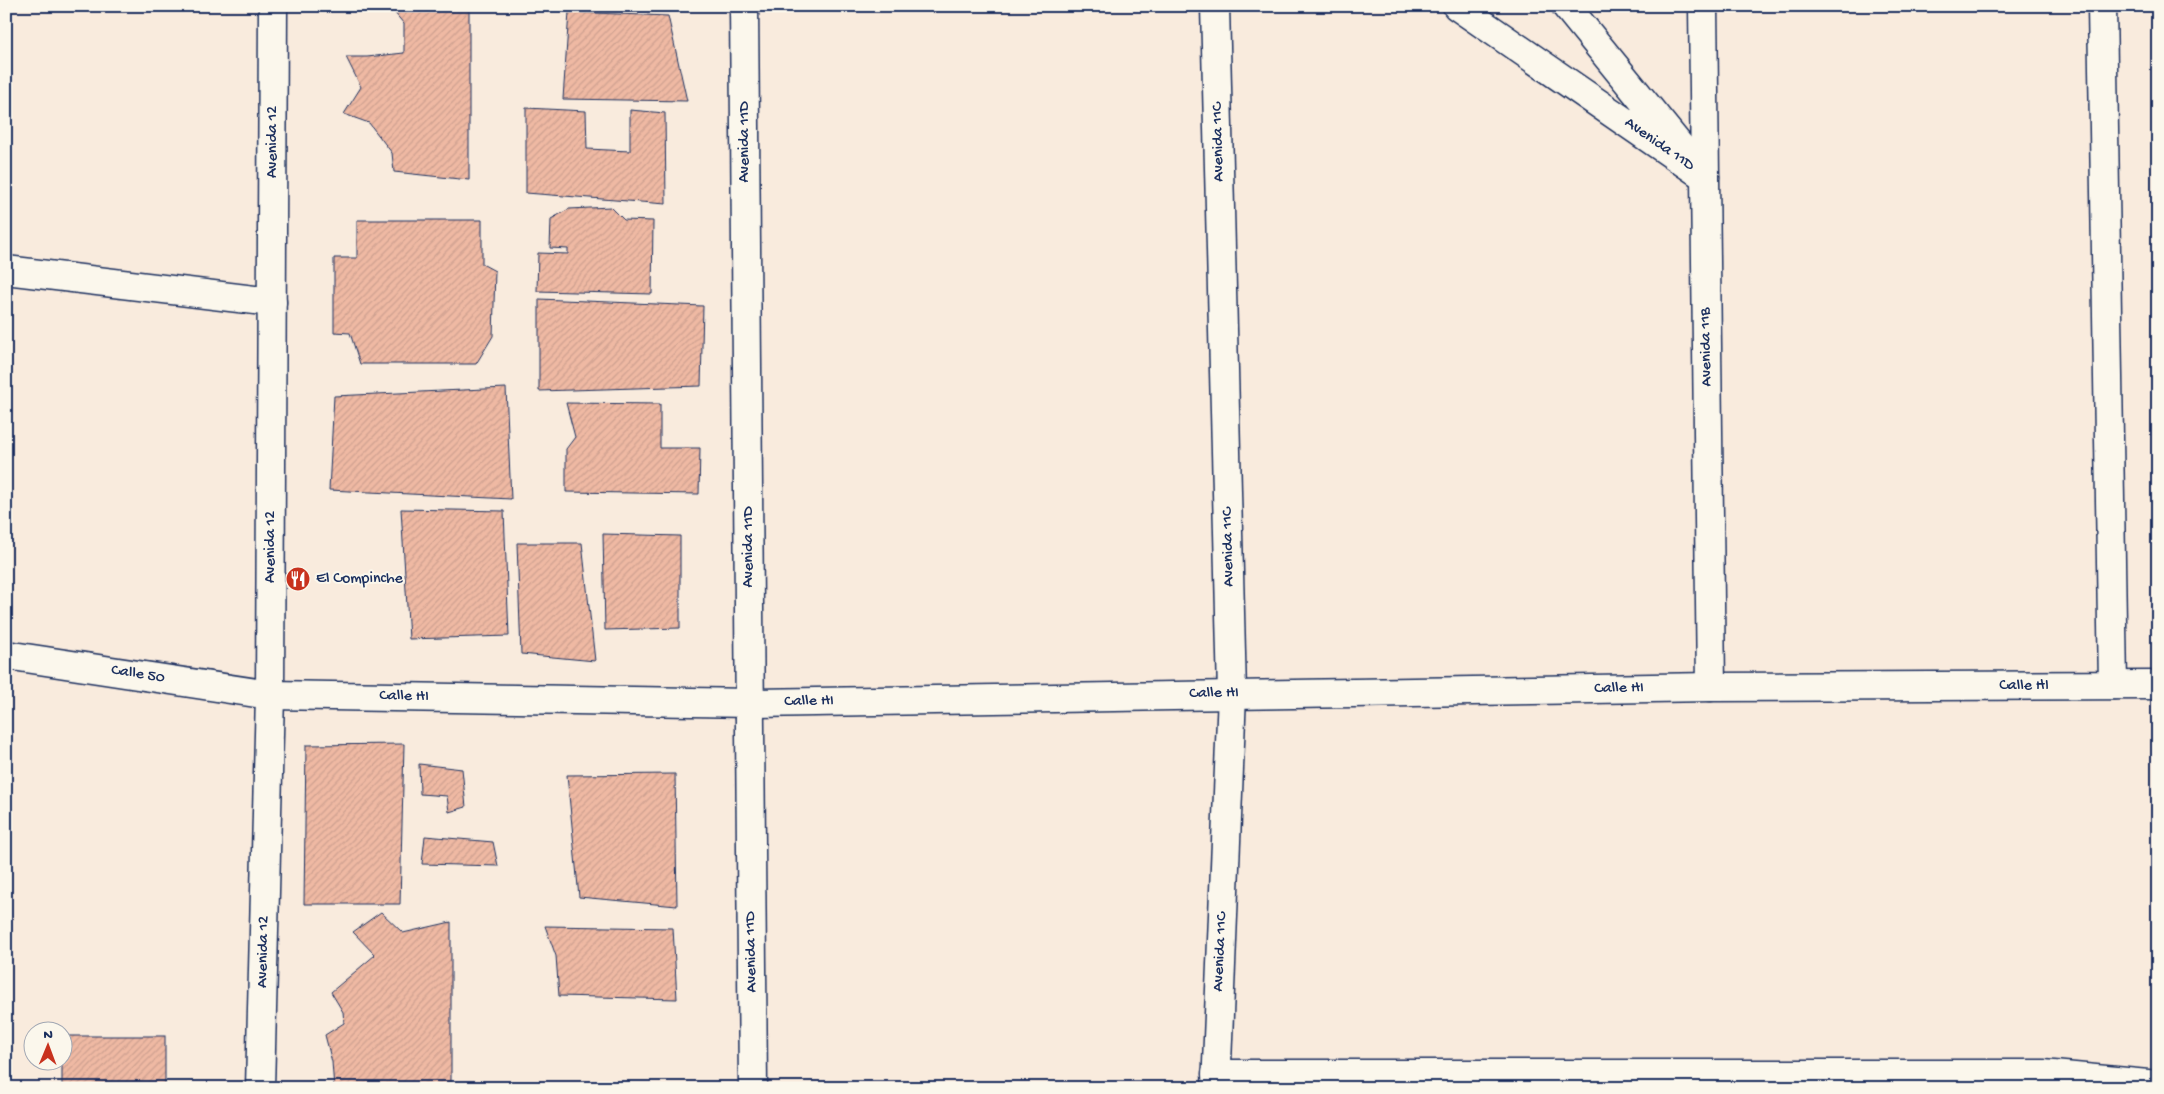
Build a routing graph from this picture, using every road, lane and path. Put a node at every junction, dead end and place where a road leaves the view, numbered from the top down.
1 (273, 6) edge
2 (744, 6) edge
3 (1215, 6) edge
4 (1458, 6) edge
5 (1566, 6) edge
6 (1703, 6) edge
7 (2102, 6) edge
8 (1705, 177) junction
9 (6, 270) edge
10 (272, 302) junction
11 (6, 655) edge
12 (2113, 685) junction
13 (2158, 685) edge
14 (1711, 687) junction
15 (1232, 694) junction
16 (270, 695) junction
17 (750, 703) junction
18 (1216, 1081) edge
19 (2158, 1085) edge
20 (260, 1088) edge
21 (753, 1088) edge

1 - 10 street, Avenida 12
2 - 17 street, Avenida 11D
3 - 15 street, Avenida 11C
4 - 8 street, Avenida 11D
5 - 8 street, Avenida 11D
6 - 8 street, Avenida 11B
7 - 12 street
8 - 14 street, Avenida 11B
9 - 10 street
10 - 16 street, Avenida 12
11 - 16 street, Calle 50
12 - 13 street, Calle HI
12 - 14 street, Calle HI
14 - 15 street, Calle HI
15 - 17 street, Calle HI
15 - 18 street, Avenida 11C
16 - 17 street, Calle HI
16 - 20 street, Avenida 12
17 - 21 street, Avenida 11D
18 - 19 street

